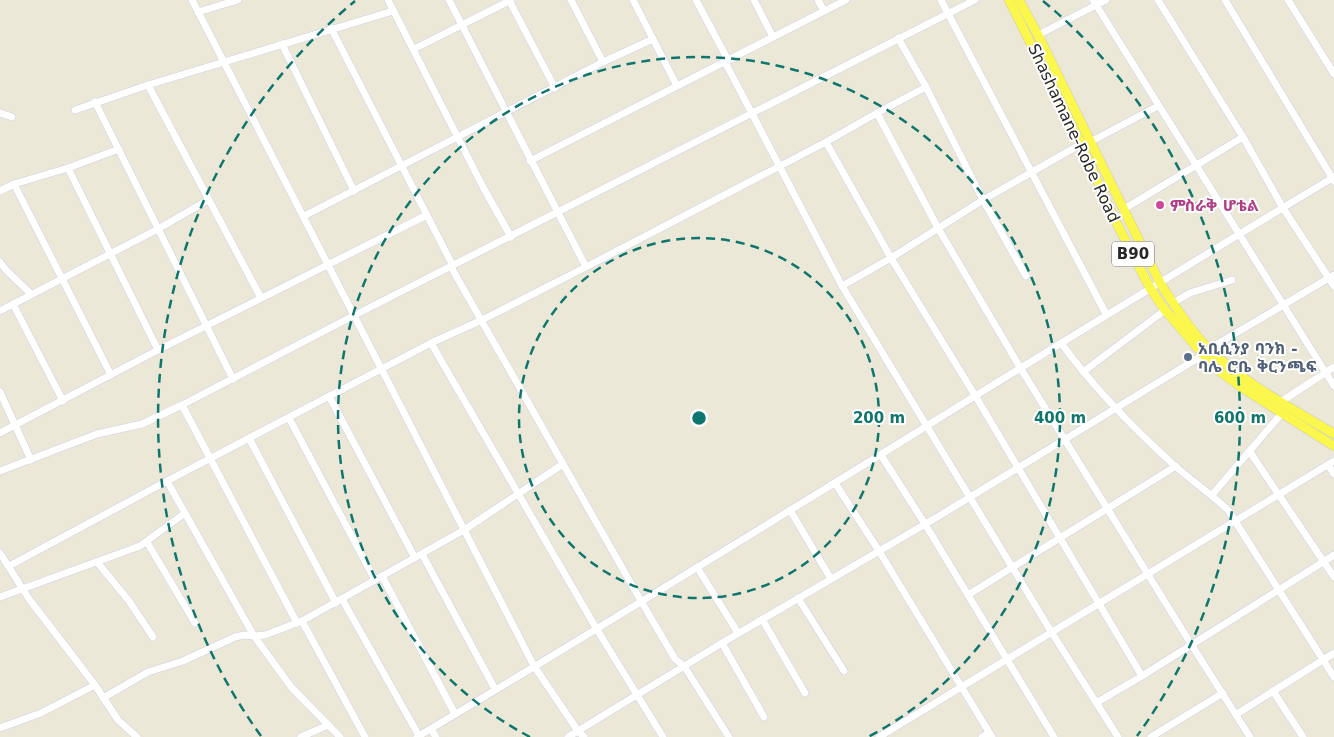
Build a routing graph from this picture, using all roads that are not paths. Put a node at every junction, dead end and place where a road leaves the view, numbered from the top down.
1 (192, 0) edge
2 (238, 0) edge
3 (388, 0) edge
4 (449, 0) edge
5 (510, 0) edge
6 (571, 0) edge
7 (633, 0) edge
8 (696, 0) edge
9 (754, 0) edge
10 (818, 0) edge
11 (846, 0) edge
12 (941, 0) edge
13 (975, 0) edge
14 (1009, 0) edge
15 (1019, 0) edge
16 (1106, 0) edge
17 (1158, 0) edge
18 (1226, 0) edge
19 (1288, 0) edge
20 (1094, 3) edge
21 (393, 11) junction
22 (824, 11) junction
23 (198, 12) junction
24 (947, 13) junction
25 (461, 25) junction
26 (331, 28) junction
27 (1038, 35) junction
28 (773, 37) junction
29 (898, 38) junction
30 (652, 39) junction
31 (282, 44) junction
32 (414, 49) junction
33 (726, 61) junction
34 (225, 62) junction
35 (603, 62) junction
36 (1334, 74) edge
37 (148, 85) junction
38 (677, 86) junction
39 (926, 87) junction
40 (555, 88) junction
41 (95, 102) junction
42 (1158, 106) junction
43 (75, 110) dead end
44 (0, 113) edge
45 (506, 113) junction
46 (752, 113) junction
47 (877, 113) junction
48 (12, 118) dead end
49 (1243, 136) junction
50 (459, 138) junction
51 (826, 142) junction
52 (1086, 143) junction
53 (118, 150) junction
54 (530, 161) junction
55 (403, 166) junction
56 (779, 166) junction
57 (1196, 167) junction
58 (68, 168) junction
59 (1031, 172) junction
60 (1333, 179) edge
61 (14, 184) junction
62 (0, 191) edge
63 (354, 191) junction
64 (208, 200) junction
65 (983, 200) junction
66 (1283, 208) junction
67 (1124, 209) junction
68 (558, 213) junction
69 (427, 215) junction
70 (304, 216) junction
71 (938, 228) junction
72 (158, 229) junction
73 (1238, 234) junction
74 (511, 237) junction
75 (110, 253) junction
76 (891, 258) junction
77 (0, 262) edge
78 (328, 264) junction
79 (452, 266) junction
80 (586, 267) junction
81 (1026, 276) dead end
82 (1332, 277) edge
83 (61, 278) junction
84 (1232, 280) dead end
85 (1160, 283) junction
86 (842, 286) junction
87 (1334, 286) edge
88 (1150, 288) junction
89 (31, 294) junction
90 (261, 298) junction
91 (1173, 303) junction
92 (13, 304) junction
93 (1283, 305) junction
94 (1165, 310) junction
95 (0, 311) edge
96 (1106, 314) junction
97 (353, 316) junction
98 (482, 320) junction
99 (206, 326) junction
100 (431, 343) junction
101 (1061, 343) junction
102 (158, 350) junction
103 (1206, 352) junction
104 (1334, 367) edge
105 (381, 369) junction
106 (1020, 369) junction
107 (1083, 372) junction
108 (1325, 372) junction
109 (111, 375) junction
110 (233, 379) junction
111 (1334, 386) edge
112 (0, 392) edge
113 (329, 396) junction
114 (976, 396) junction
115 (64, 401) junction
116 (1282, 401) junction
117 (182, 405) junction
118 (1115, 407) junction
119 (1282, 413) junction
120 (288, 418) junction
121 (16, 425) junction
122 (928, 426) junction
123 (0, 434) edge
124 (1334, 434) edge
125 (249, 438) junction
126 (1064, 439) junction
127 (1334, 446) edge
128 (1250, 452) junction
129 (881, 455) junction
130 (210, 459) junction
131 (31, 460) junction
132 (1331, 463) edge
133 (563, 464) junction
134 (1176, 466) junction
135 (1018, 468) junction
136 (0, 471) edge
137 (1334, 474) edge
138 (167, 481) junction
139 (835, 483) junction
140 (1279, 493) junction
141 (519, 494) junction
142 (1212, 494) junction
143 (971, 496) junction
144 (1107, 508) junction
145 (790, 510) junction
146 (185, 513) junction
147 (1234, 521) junction
148 (925, 524) junction
149 (464, 530) junction
150 (1059, 538) junction
151 (147, 542) junction
152 (879, 551) junction
153 (0, 553) edge
154 (1334, 555) edge
155 (418, 556) junction
156 (1324, 561) junction
157 (97, 562) junction
158 (9, 566) junction
159 (697, 567) junction
160 (1013, 567) junction
161 (1148, 574) junction
162 (1334, 577) edge
163 (379, 578) junction
164 (831, 579) junction
165 (23, 589) junction
166 (1278, 590) junction
167 (968, 595) junction
168 (0, 597) edge
169 (798, 598) junction
170 (339, 601) junction
171 (641, 601) junction
172 (1099, 604) junction
173 (762, 620) junction
174 (300, 622) junction
175 (195, 623) dead end
176 (596, 628) junction
177 (1052, 632) junction
178 (738, 633) junction
179 (254, 636) junction
180 (153, 638) dead end
181 (722, 643) junction
182 (1191, 644) junction
183 (1334, 653) edge
184 (1008, 660) junction
185 (1324, 660) junction
186 (534, 666) junction
187 (684, 666) junction
188 (844, 671) dead end
189 (1142, 676) junction
190 (1334, 677) edge
191 (94, 686) junction
192 (962, 688) junction
193 (495, 689) junction
194 (1273, 691) junction
195 (805, 693) dead end
196 (1223, 693) junction
197 (637, 696) junction
198 (103, 698) junction
199 (1096, 703) junction
200 (455, 714) junction
201 (1237, 714) junction
202 (764, 717) dead end
203 (328, 725) junction
204 (0, 728) edge
205 (431, 729) junction
206 (578, 731) junction
207 (418, 736) edge
208 (988, 736) edge
209 (137, 737) edge
210 (301, 737) edge
211 (340, 737) edge
212 (365, 737) edge
213 (436, 737) edge
214 (568, 737) edge
215 (584, 737) edge
216 (664, 737) edge
217 (729, 737) edge
218 (879, 737) edge
219 (1054, 737) edge
220 (1118, 737) edge
221 (1151, 737) edge
222 (1250, 737) edge
223 (1303, 737) edge

1 - 23 street
2 - 23 street
3 - 21 street
4 - 25 street
5 - 25 street
5 - 40 street
6 - 35 street
7 - 30 street
8 - 33 street
9 - 28 street
10 - 22 street
11 - 22 street
12 - 24 street
13 - 24 street
14 - 52 main road, Shashamane-Robe Road / B90
15 - 27 main road, Shashamane-Robe Road / B90
16 - 20 street
17 - 49 street
18 - 60 street
19 - 36 street
20 - 27 street
20 - 42 street
21 - 26 street
21 - 32 street
22 - 28 street
23 - 34 street
24 - 29 street
24 - 59 street
25 - 32 street
25 - 45 street
26 - 31 street
26 - 55 street
27 - 52 main road, Shashamane-Robe Road / B90
28 - 33 street
29 - 39 street
29 - 46 street
30 - 35 street
30 - 38 street
31 - 34 street
31 - 63 street
32 - 50 street
33 - 38 street
33 - 46 street
34 - 37 street
34 - 70 street
35 - 40 street
37 - 41 street
37 - 64 street
38 - 54 street
39 - 47 street
39 - 65 street
40 - 45 street
41 - 43 street
41 - 53 street
42 - 52 street
42 - 57 street
44 - 48 street
45 - 50 street
45 - 54 street
46 - 56 street
46 - 68 street
47 - 51 street
47 - 71 street
49 - 57 street
49 - 66 street
50 - 55 street
50 - 74 street
51 - 56 street
51 - 76 street
52 - 59 street
52 - 67 main road, Shashamane-Robe Road / B90
52 - 88 main road, Shashamane-Robe Road / B90
53 - 58 street
53 - 72 street
54 - 68 street
55 - 63 street
55 - 69 street
56 - 80 street
56 - 86 street
57 - 67 street
57 - 73 street
58 - 61 street
58 - 75 street
59 - 65 street
59 - 96 street
60 - 66 street
61 - 62 street
61 - 83 street
63 - 70 street
64 - 72 street
64 - 90 street
65 - 71 street
65 - 81 street
66 - 73 street
66 - 82 street
67 - 85 main road, Shashamane-Robe Road / B90
68 - 74 street
68 - 80 street
69 - 78 street
69 - 79 street
70 - 78 street
71 - 76 street
71 - 106 street
72 - 75 street
72 - 99 street
73 - 85 street
73 - 93 street
74 - 79 street
75 - 83 street
75 - 102 street
76 - 86 street
76 - 114 street
77 - 89 street
78 - 90 street
78 - 97 street
79 - 97 street
79 - 98 street
80 - 98 street
82 - 87 street
82 - 93 street
83 - 89 street
83 - 109 street
84 - 91 street
85 - 88 street
85 - 91 main road, Shashamane-Robe Road / B90
86 - 122 street
88 - 94 main road, Shashamane-Robe Road / B90
88 - 96 street
89 - 92 street
90 - 99 street
91 - 103 main road, Shashamane-Robe Road / B90
92 - 95 street
92 - 115 street
93 - 103 street
93 - 108 street
94 - 103 main road, Shashamane-Robe Road / B90
94 - 107 street
96 - 101 street
97 - 105 street
97 - 110 street
98 - 100 street
98 - 133 street
99 - 102 street
99 - 110 street
100 - 105 street
100 - 141 street
101 - 106 street
101 - 107 street
102 - 109 street
103 - 116 main road, Shashamane-Robe Road / B90
103 - 118 street
103 - 119 main road, Shashamane-Robe Road / B90
104 - 108 street
105 - 113 street
105 - 149 street
106 - 114 street
106 - 126 street
107 - 118 street
108 - 111 street
108 - 116 street
109 - 115 street
110 - 117 street
112 - 121 street
113 - 120 street
113 - 155 street
114 - 122 street
114 - 135 street
115 - 121 street
116 - 124 main road, Shashamane-Robe Road / B90
117 - 130 street
117 - 131 street
118 - 126 street
118 - 134 street
119 - 127 main road, Shashamane-Robe Road / B90
119 - 128 street
120 - 125 street
120 - 163 street
121 - 123 street
121 - 131 street
122 - 129 street
122 - 143 street
125 - 130 street
125 - 170 street
126 - 135 street
126 - 144 street
128 - 140 street
128 - 142 street
129 - 139 street
129 - 148 street
130 - 138 street
130 - 174 street
131 - 136 street
132 - 137 street
132 - 140 street
133 - 141 street
133 - 171 street
134 - 142 street
134 - 144 street
135 - 143 street
135 - 150 street
138 - 146 street
138 - 158 street
139 - 145 street
139 - 152 street
140 - 147 street
140 - 156 street
141 - 149 street
141 - 176 street
142 - 147 street
143 - 148 street
143 - 160 street
144 - 150 street
144 - 161 street
145 - 159 street
145 - 164 street
146 - 151 street
146 - 179 street
147 - 161 street
147 - 166 street
148 - 152 street
148 - 167 street
149 - 155 street
149 - 186 street
150 - 160 street
150 - 172 street
151 - 157 street
151 - 175 street
152 - 164 street
152 - 192 street
153 - 158 street
154 - 156 street
155 - 163 street
155 - 193 street
156 - 162 street
156 - 166 street
157 - 165 street
157 - 180 street
158 - 165 street
159 - 171 street
159 - 178 street
160 - 167 street
160 - 177 street
161 - 172 street
161 - 182 street
163 - 170 street
163 - 200 street
164 - 169 street
165 - 168 street
165 - 191 street
166 - 182 street
166 - 185 street
167 - 184 street
169 - 173 street
169 - 188 street
170 - 174 street
170 - 207 street
171 - 176 street
171 - 187 street
172 - 177 street
172 - 189 street
173 - 178 street
173 - 195 street
174 - 179 street
174 - 212 street
176 - 186 street
176 - 197 street
177 - 184 street
177 - 199 street
178 - 181 street
179 - 198 street
179 - 203 street
181 - 187 street
181 - 202 street
182 - 189 street
182 - 196 street
183 - 185 street
184 - 192 street
184 - 219 street
185 - 190 street
185 - 194 street
186 - 193 street
186 - 206 street
187 - 197 street
187 - 217 street
189 - 199 street
191 - 198 street
191 - 204 street
192 - 208 street
192 - 218 street
193 - 200 street
194 - 201 street
194 - 223 street
196 - 201 street
196 - 221 street
197 - 206 street
197 - 216 street
198 - 209 street
199 - 220 street
200 - 205 street
201 - 222 street
203 - 210 street
203 - 211 street
205 - 207 street
205 - 213 street
206 - 214 street
206 - 215 street

